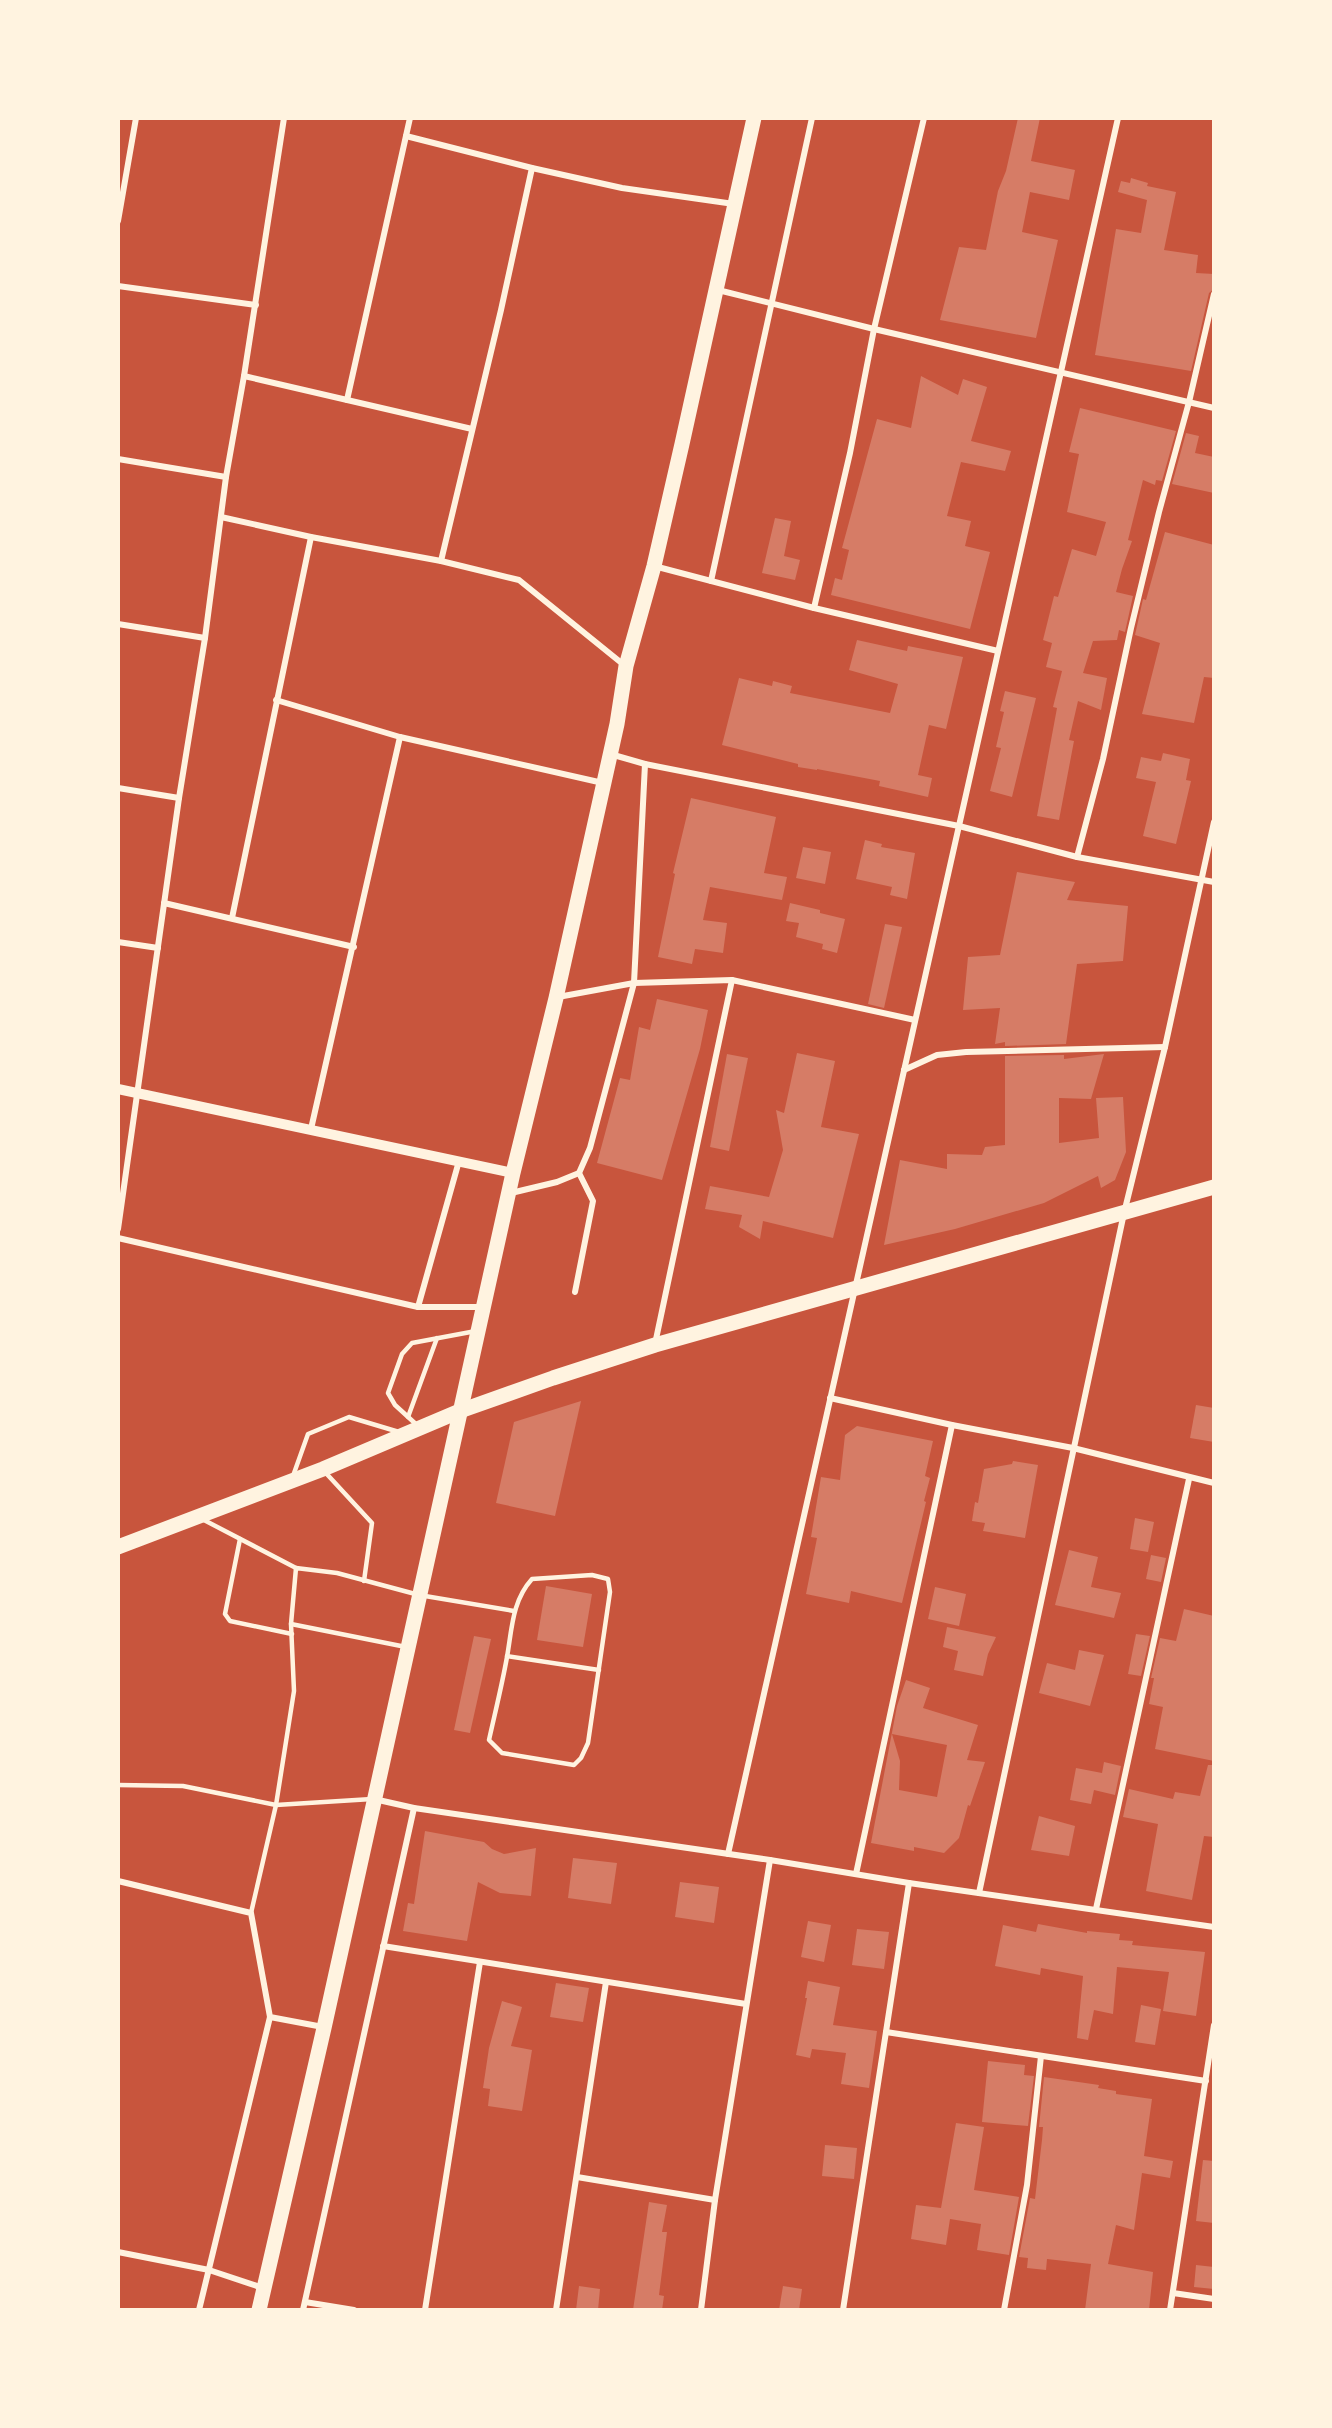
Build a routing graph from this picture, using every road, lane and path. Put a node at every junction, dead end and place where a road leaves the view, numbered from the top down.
1 (136, 118) edge
2 (284, 118) edge
3 (410, 118) edge
4 (754, 118) edge
5 (812, 118) edge
6 (924, 118) edge
7 (1118, 118) edge
8 (406, 136) junction
9 (532, 168) junction
10 (735, 204) junction
11 (118, 221) edge
12 (118, 286) edge
13 (716, 290) junction
14 (1214, 294) edge
15 (770, 304) junction
16 (256, 305) junction
17 (874, 329) junction
18 (1061, 372) junction
19 (244, 376) junction
20 (347, 400) junction
21 (1189, 402) junction
22 (1214, 408) edge
23 (472, 429) junction
24 (118, 459) edge
25 (226, 477) junction
26 (221, 517) junction
27 (310, 537) junction
28 (441, 561) junction
29 (654, 566) junction
30 (711, 581) junction
31 (814, 608) junction
32 (118, 624) edge
33 (205, 638) junction
34 (998, 651) junction
35 (626, 666) junction
36 (276, 700) junction
37 (400, 737) junction
38 (610, 753) junction
39 (645, 764) junction
40 (603, 783) junction
41 (118, 788) edge
42 (178, 798) junction
43 (1214, 822) edge
44 (959, 826) junction
45 (1077, 857) junction
46 (1203, 879) junction
47 (1214, 882) edge
48 (164, 903) junction
49 (232, 918) junction
50 (118, 942) edge
51 (354, 947) junction
52 (158, 948) junction
53 (732, 980) junction
54 (634, 982) junction
55 (556, 998) junction
56 (915, 1020) junction
57 (1165, 1047) junction
58 (904, 1070) junction
59 (118, 1089) edge
60 (139, 1092) junction
61 (311, 1129) junction
62 (459, 1161) junction
63 (513, 1173) junction
64 (579, 1173) junction
65 (1214, 1187) edge
66 (509, 1194) junction
67 (1124, 1213) junction
68 (118, 1229) edge
69 (118, 1238) edge
70 (855, 1287) junction
71 (575, 1292) dead end
72 (418, 1307) junction
73 (485, 1307) junction
74 (480, 1330) junction
75 (437, 1338) junction
76 (655, 1345) junction
77 (830, 1398) junction
78 (460, 1411) junction
79 (414, 1423) junction
80 (952, 1425) junction
81 (404, 1434) junction
82 (1073, 1449) junction
83 (323, 1469) junction
84 (1189, 1479) junction
85 (291, 1482) junction
86 (1214, 1483) edge
87 (199, 1517) junction
88 (240, 1539) junction
89 (118, 1547) edge
90 (296, 1568) junction
91 (364, 1581) junction
92 (419, 1595) junction
93 (514, 1611) junction
94 (291, 1624) junction
95 (292, 1634) junction
96 (407, 1648) junction
97 (507, 1656) junction
98 (599, 1670) junction
99 (118, 1785) edge
100 (373, 1799) junction
101 (276, 1805) junction
102 (414, 1808) junction
103 (728, 1854) junction
104 (770, 1860) junction
105 (856, 1874) junction
106 (118, 1881) edge
107 (909, 1883) junction
108 (980, 1893) junction
109 (1096, 1909) junction
110 (251, 1913) junction
111 (1213, 1926) edge
112 (383, 1946) junction
113 (480, 1962) junction
114 (606, 1982) junction
115 (747, 2004) junction
116 (270, 2017) junction
117 (1214, 2025) edge
118 (324, 2028) junction
119 (886, 2032) junction
120 (1041, 2056) junction
121 (1206, 2081) junction
122 (577, 2177) junction
123 (715, 2200) junction
124 (118, 2252) edge
125 (209, 2270) junction
126 (264, 2288) junction
127 (1173, 2293) junction
128 (1214, 2299) edge
129 (305, 2302) junction
130 (199, 2310) edge
131 (259, 2310) edge
132 (303, 2310) edge
133 (354, 2310) edge
134 (425, 2310) edge
135 (556, 2310) edge
136 (701, 2310) edge
137 (843, 2310) edge
138 (1004, 2310) edge
139 (1170, 2310) edge

1 - 11 street
2 - 16 street
3 - 8 street
4 - 10 main road
5 - 15 street
6 - 17 street
7 - 18 street
8 - 9 street
8 - 20 street
9 - 10 street
9 - 23 street
10 - 13 main road
12 - 16 street
13 - 15 street
13 - 29 main road
14 - 21 street
15 - 17 street
15 - 30 street
16 - 19 street
17 - 18 street
17 - 31 street
18 - 21 street
18 - 34 street
19 - 20 street
19 - 25 street
20 - 23 street
21 - 22 street
21 - 45 street
23 - 28 street
24 - 25 street
25 - 26 street
26 - 27 street
26 - 33 street
27 - 28 street
27 - 36 street
28 - 35 street
29 - 30 street
29 - 35 main road
30 - 31 street
31 - 34 street
32 - 33 street
33 - 42 street
34 - 44 street
35 - 38 main road
36 - 37 street
36 - 49 street
37 - 40 street
37 - 51 street
38 - 39 street
38 - 40 main road
39 - 44 street
39 - 54 street
40 - 55 main road
41 - 42 street
42 - 48 street
43 - 46 street
44 - 45 street
44 - 56 street
45 - 46 street
46 - 47 street
46 - 57 street
48 - 49 street
48 - 52 street
49 - 51 street
50 - 52 street
51 - 61 street
52 - 60 street
53 - 54 street
53 - 56 street
53 - 76 street
54 - 55 street
54 - 64 street
55 - 63 main road
56 - 58 street
57 - 58 street
57 - 67 street
58 - 70 street
59 - 60 street
60 - 61 street
60 - 68 street
61 - 62 street
62 - 63 street
62 - 72 street
63 - 66 main road
64 - 66 street
64 - 71 street
65 - 67 main road
66 - 73 main road
67 - 70 main road
67 - 82 street
69 - 72 street
70 - 76 main road
70 - 77 street
72 - 73 street
73 - 74 main road
74 - 75 lane
74 - 78 main road
75 - 79 lane
75 - 79 lane
76 - 78 main road
77 - 80 street
77 - 103 street
78 - 79 main road
78 - 92 main road
79 - 81 main road
80 - 82 street
80 - 105 street
81 - 83 main road
81 - 85 lane
82 - 84 street
82 - 108 street
83 - 85 main road
83 - 91 lane
84 - 86 street
84 - 109 street
85 - 87 main road
87 - 88 lane
87 - 89 main road
88 - 90 lane
88 - 95 lane
90 - 91 lane
90 - 94 lane
91 - 92 lane
92 - 93 lane
92 - 96 main road
93 - 97 lane
93 - 98 lane
94 - 95 lane
94 - 96 lane
95 - 101 lane
96 - 100 main road
97 - 98 lane
97 - 98 lane
99 - 101 lane
100 - 101 lane
100 - 102 street
100 - 118 main road
101 - 110 lane
102 - 103 street
102 - 112 street
103 - 104 street
104 - 105 street
104 - 115 street
105 - 107 street
106 - 110 street
107 - 108 street
107 - 119 street
108 - 109 street
109 - 111 street
110 - 116 street
112 - 113 street
112 - 129 street
113 - 114 street
113 - 134 street
114 - 115 street
114 - 122 street
115 - 123 street
116 - 118 street
116 - 125 street
117 - 121 street
118 - 126 main road
119 - 120 street
119 - 137 street
120 - 121 street
120 - 138 street
121 - 127 street
122 - 123 street
122 - 135 street
123 - 136 street
124 - 125 street
125 - 126 street
125 - 130 street
126 - 131 main road
127 - 128 street
127 - 139 street
129 - 132 street
129 - 133 street

